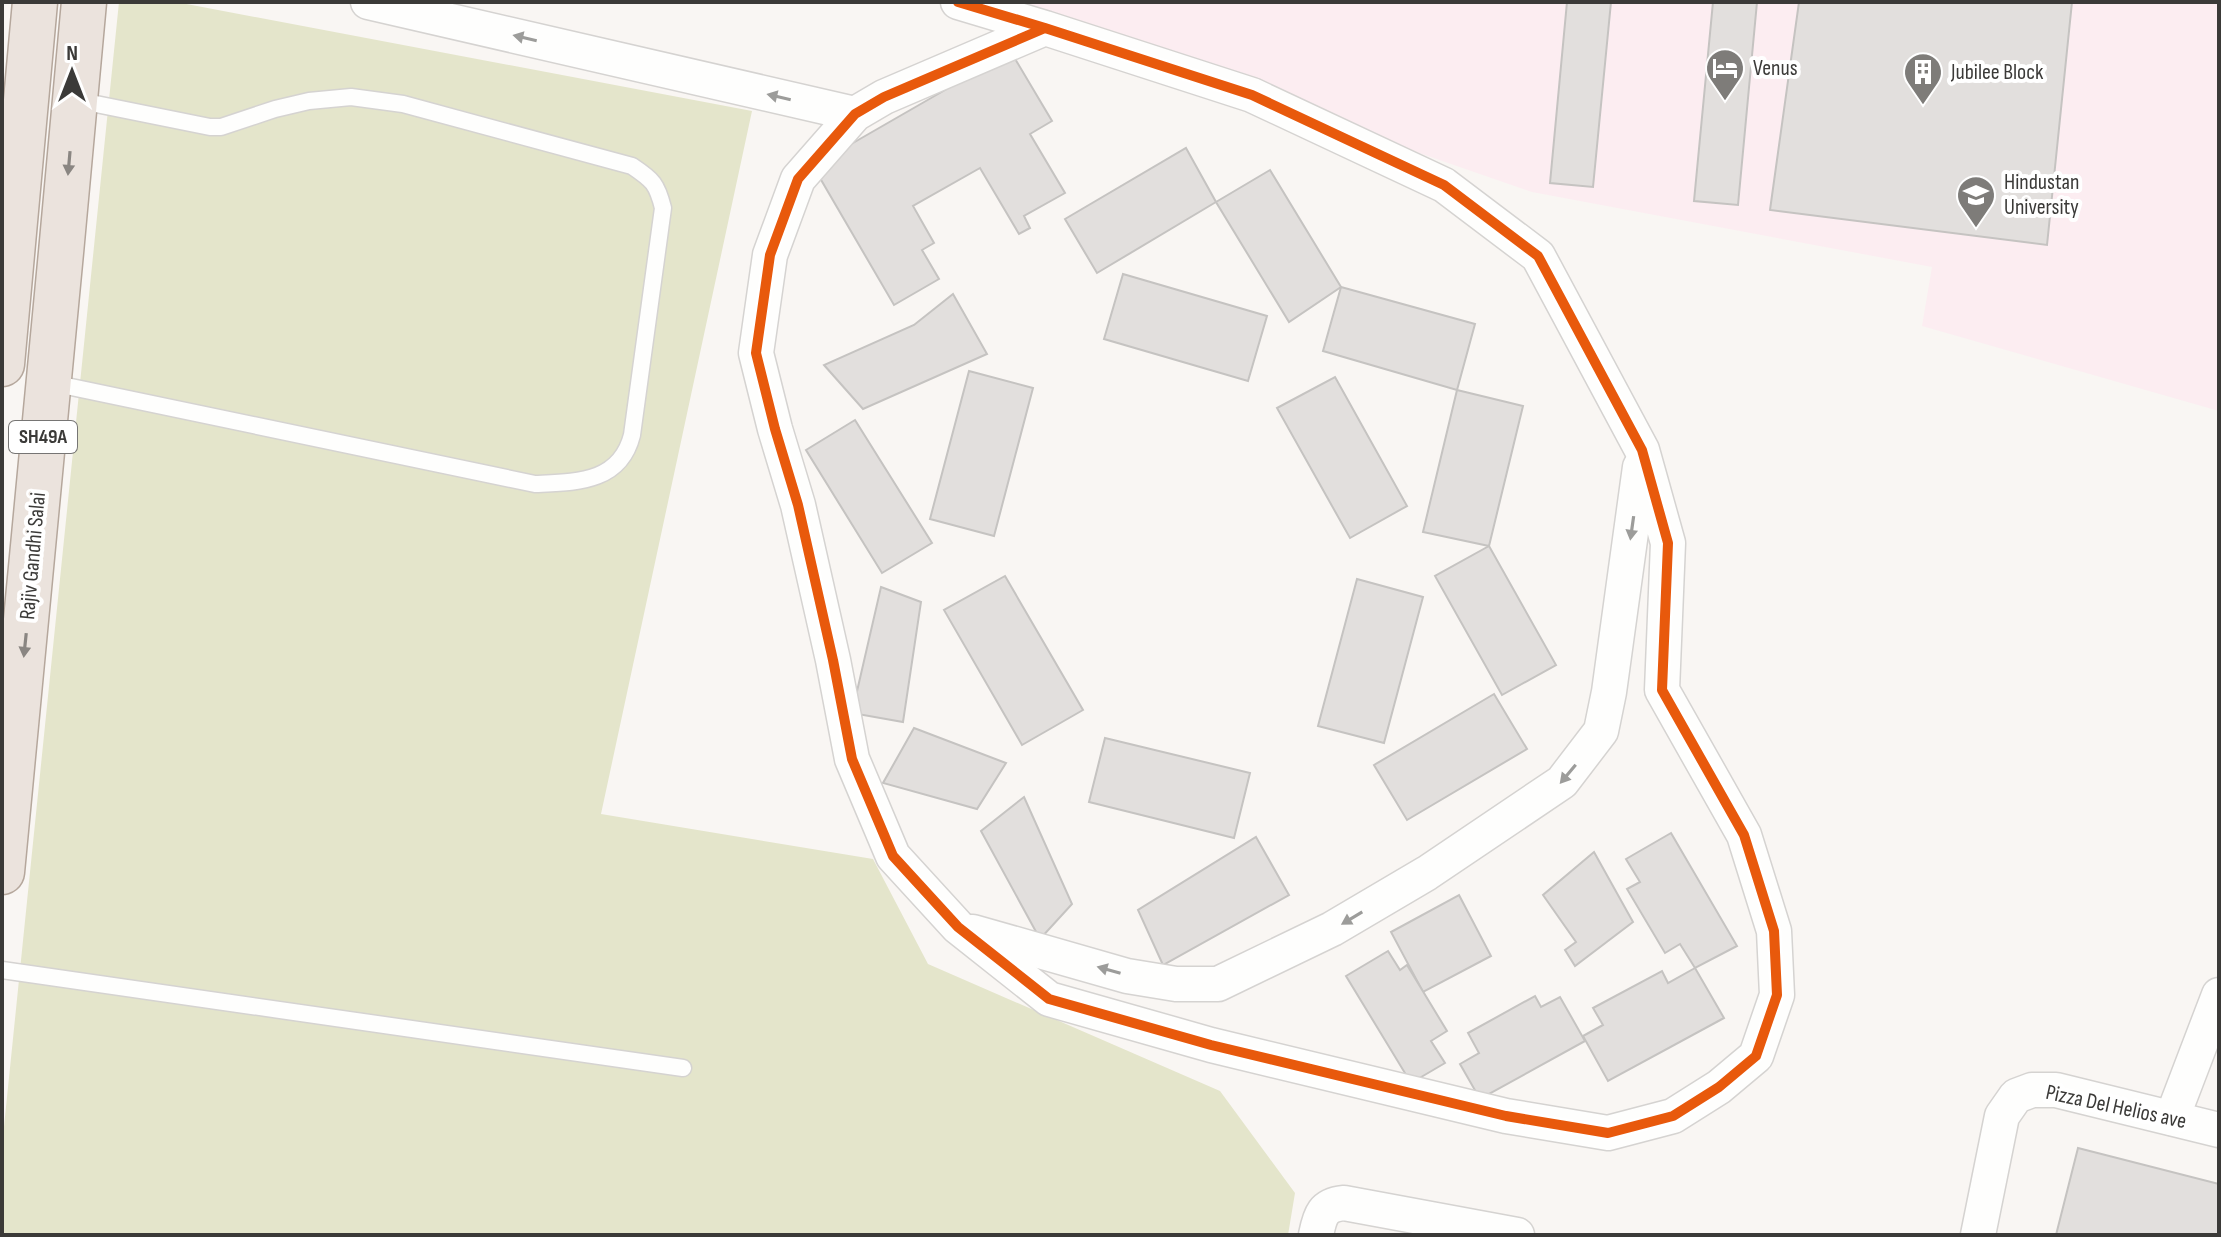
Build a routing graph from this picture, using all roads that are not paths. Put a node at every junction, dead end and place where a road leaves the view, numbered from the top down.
1 (35, 2) edge
2 (84, 2) edge
3 (368, 2) edge
4 (958, 2) edge
5 (1045, 28) junction
6 (75, 99) junction
7 (855, 114) junction
8 (2, 364) edge
9 (48, 382) junction
10 (1642, 450) junction
11 (16, 594) edge
12 (2, 872) edge
13 (958, 927) junction
14 (2, 970) edge
15 (2219, 995) edge
16 (683, 1068) dead end
17 (2172, 1118) junction
18 (2219, 1130) edge
19 (1316, 1235) edge
20 (1517, 1235) edge
21 (1978, 1235) edge

1 - 8 main road
2 - 6 main road, Rajiv Gandhi Salai / SH49A
7 -> 3 street
4 - 5 street
5 - 7 street
5 - 10 street
6 -> 9 main road, Rajiv Gandhi Salai / SH49A
6 - 9 lane
7 - 13 street
9 - 11 main road, Rajiv Gandhi Salai / SH49A
10 -> 13 street
10 - 13 street
11 -> 12 main road, Rajiv Gandhi Salai / SH49A
14 - 16 lane
15 - 17 street
17 - 18 street, Pizza Del Helios ave
17 - 21 street, Pizza Del Helios ave
19 - 20 street

